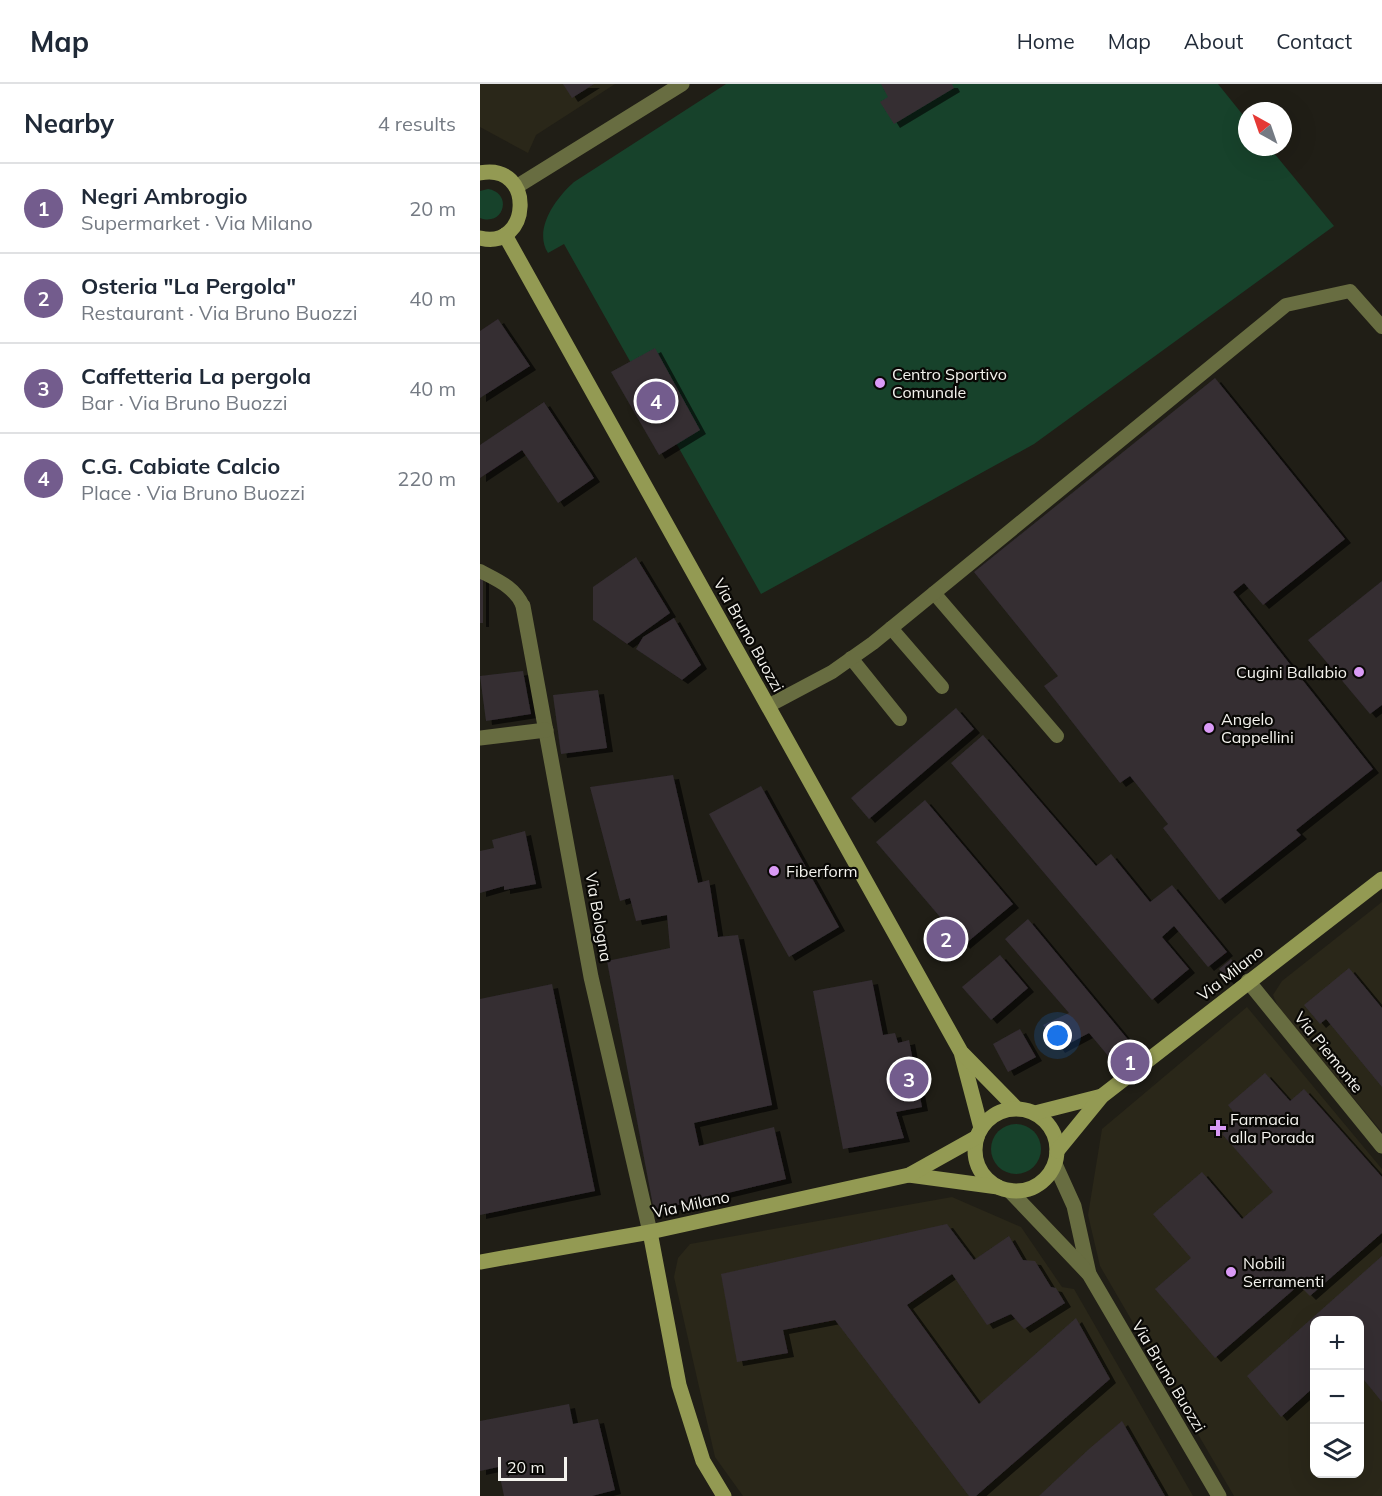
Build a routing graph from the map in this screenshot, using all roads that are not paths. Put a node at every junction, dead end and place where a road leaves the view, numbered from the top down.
1 (682, 84) edge
2 (480, 173) edge
3 (516, 187) junction
4 (505, 235) junction
5 (480, 238) edge
6 (1382, 327) edge
7 (480, 571) edge
8 (934, 593) junction
9 (523, 606) joint
10 (891, 628) junction
11 (851, 658) junction
12 (942, 687) dead end
13 (768, 706) junction
14 (900, 719) dead end
15 (546, 730) junction
16 (1057, 736) dead end
17 (480, 738) edge
18 (1382, 879) edge
19 (1248, 981) junction
20 (961, 1052) junction
21 (1102, 1096) junction
22 (1016, 1108) junction
23 (1035, 1113) junction
24 (979, 1132) junction
25 (1382, 1146) edge
26 (1056, 1158) junction
27 (909, 1175) junction
28 (1004, 1189) junction
29 (650, 1232) junction
30 (480, 1262) edge
31 (1089, 1274) junction
32 (724, 1496) edge
33 (1219, 1496) edge

1 - 3 street
2 - 3 street
3 - 4 street
4 - 5 street
4 - 13 street, Via Bruno Buozzi
6 - 8 lane
7 - 9 lane
8 - 10 lane
8 - 16 lane
9 - 15 street, Via Bologna
10 - 11 lane
10 - 12 lane
11 - 13 lane
11 - 14 lane
13 - 20 street, Via Bruno Buozzi
15 - 17 street
15 - 29 street, Via Bologna
18 - 19 street, Via Milano
19 - 21 street, Via Milano
19 - 25 street, Via Piemonte
20 - 22 street, Via Bruno Buozzi
20 - 24 street, Via Bruno Buozzi
21 - 23 street, Via Milano
21 - 26 street, Via Milano
22 - 23 street
22 - 24 street
23 - 26 street
24 - 27 street, Via Milano
24 - 28 street
26 - 28 street
26 - 31 street, Via Bruno Buozzi
27 - 28 street, Via Milano
27 - 29 street, Via Milano
28 - 31 street, Via Bruno Buozzi
29 - 30 street, Via Milano
29 - 32 street
31 - 33 street, Via Bruno Buozzi

